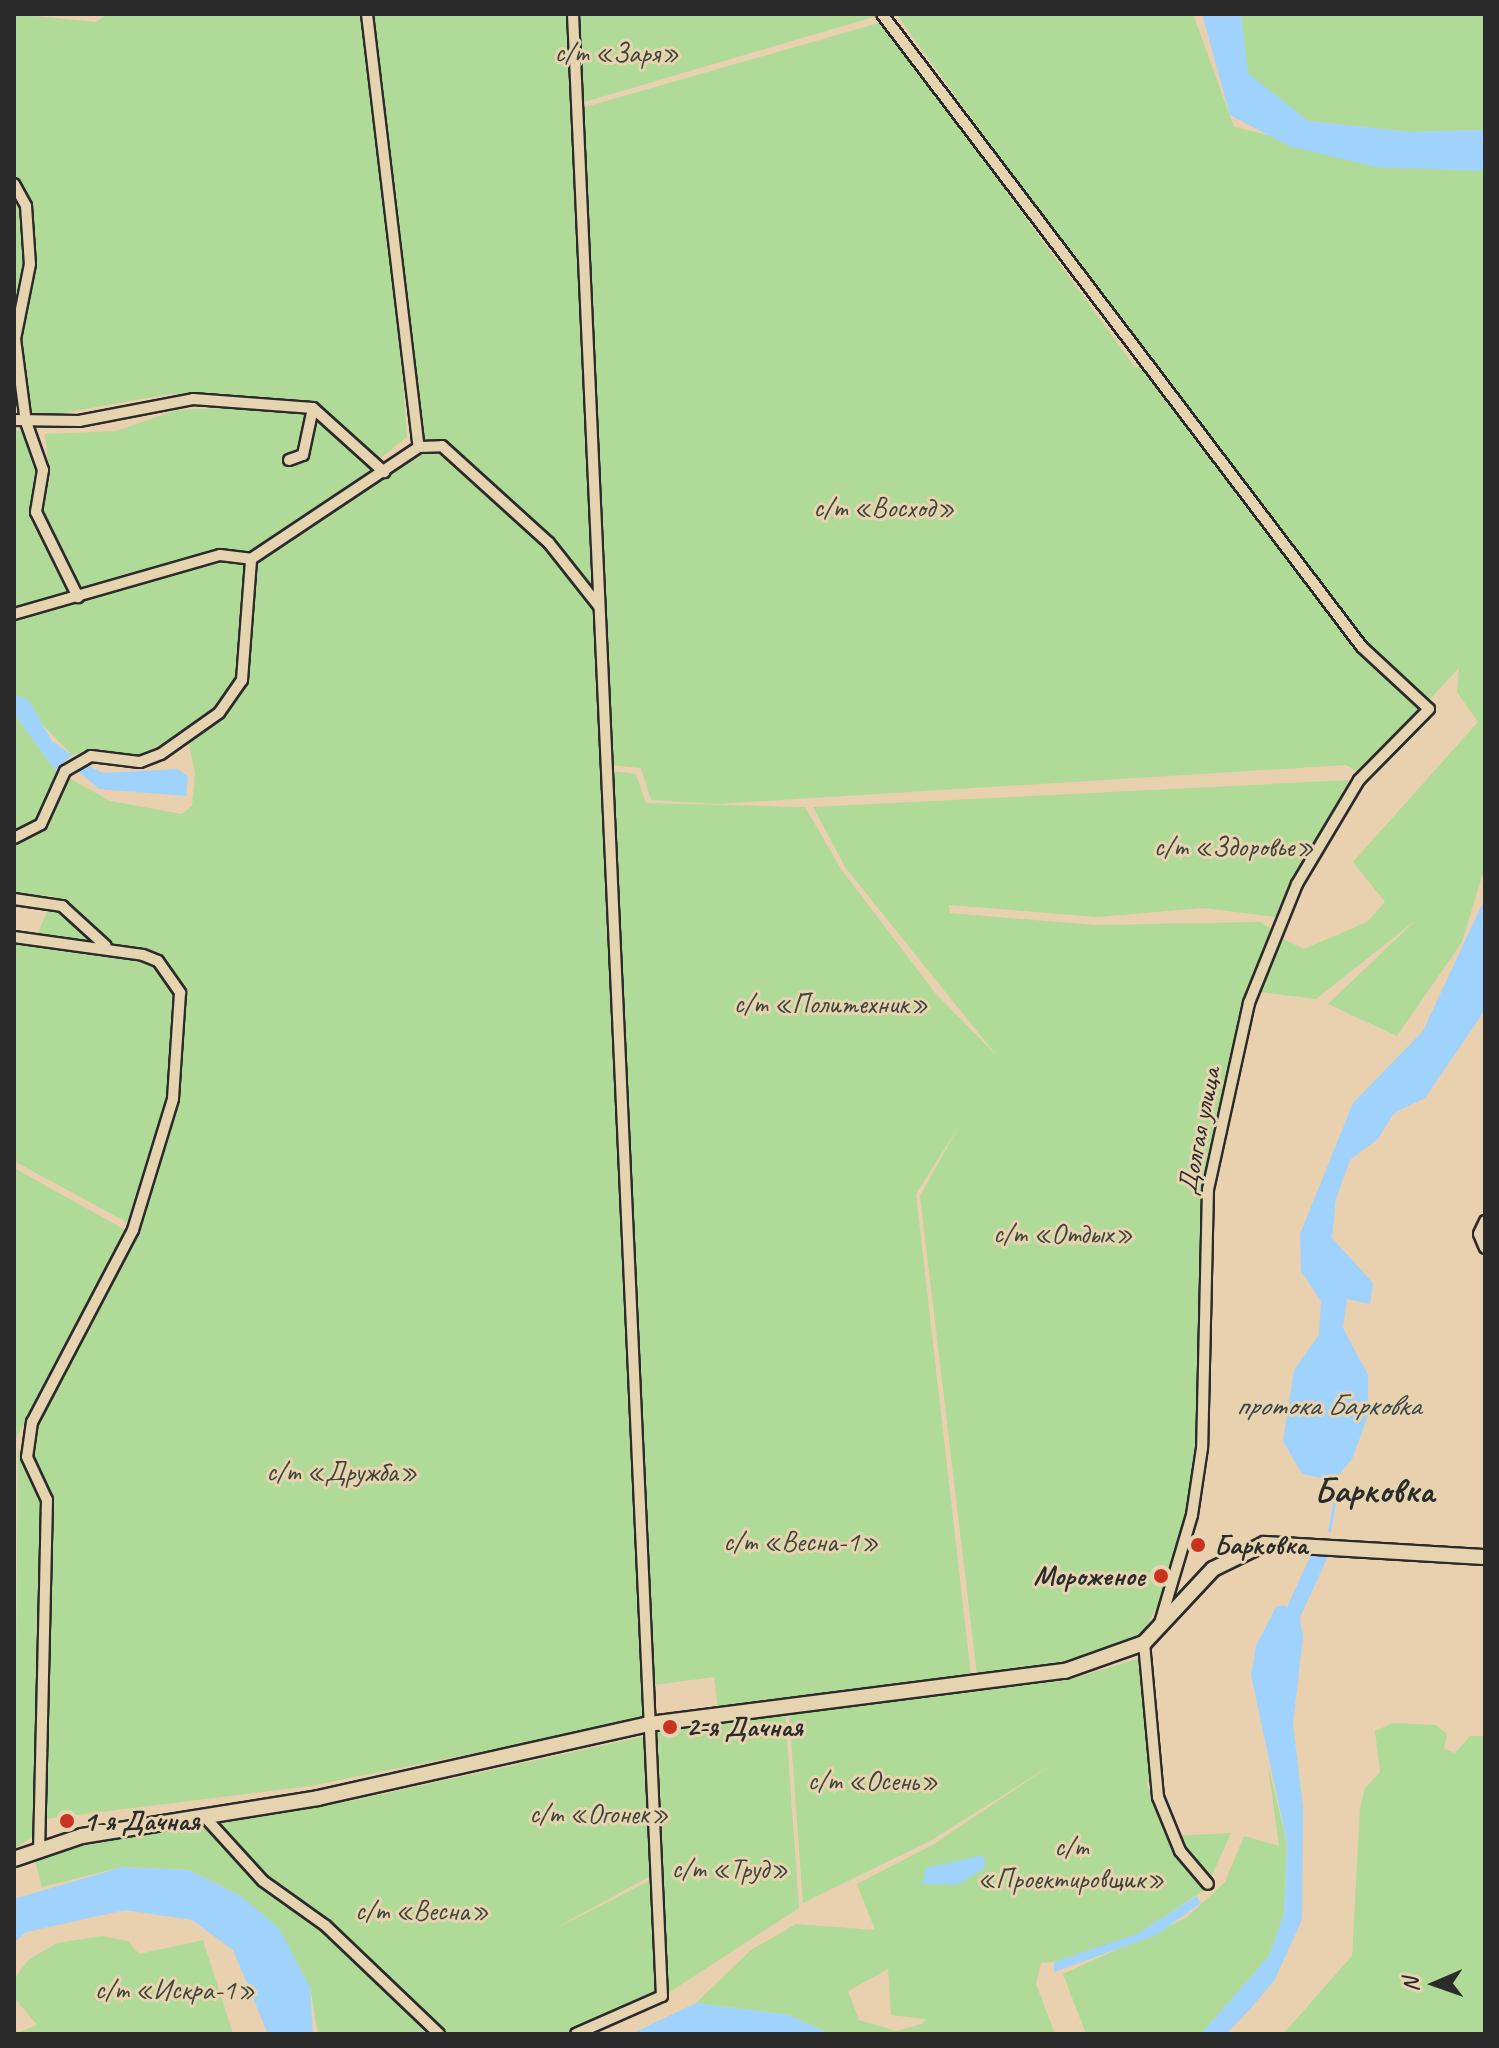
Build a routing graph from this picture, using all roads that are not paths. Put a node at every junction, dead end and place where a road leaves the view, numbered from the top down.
1 (367, 14) edge
2 (573, 14) edge
3 (882, 14) edge
4 (14, 184) edge
5 (14, 339) edge
6 (313, 408) junction
7 (14, 420) edge
8 (26, 422) junction
9 (419, 447) junction
10 (289, 460) dead end
11 (384, 472) junction
12 (251, 559) junction
13 (78, 597) junction
14 (598, 605) junction
15 (14, 614) edge
16 (14, 838) edge
17 (14, 899) edge
18 (14, 937) edge
19 (106, 946) junction
20 (1485, 1221) edge
21 (1485, 1248) edge
22 (1485, 1557) edge
23 (1157, 1632) junction
24 (1144, 1643) junction
25 (649, 1724) junction
26 (203, 1815) junction
27 (39, 1847) junction
28 (14, 1859) edge
29 (1208, 1884) dead end
30 (439, 2034) edge
31 (576, 2034) edge

1 - 9 street
2 - 14 street
3 - 23 street, Долгая улица
4 - 5 street
5 - 8 street
6 - 8 street
6 - 10 street
6 - 11 street
7 - 8 street
8 - 13 street
9 - 11 street
9 - 14 street
11 - 12 street
12 - 13 street
12 - 16 street
13 - 15 street
14 - 25 street
17 - 19 street
18 - 19 street
19 - 27 street
20 - 21 street
22 - 23 main road
23 - 24 main road
24 - 25 main road
24 - 29 street
25 - 26 main road
25 - 31 street
26 - 27 main road
26 - 30 street
27 - 28 main road

